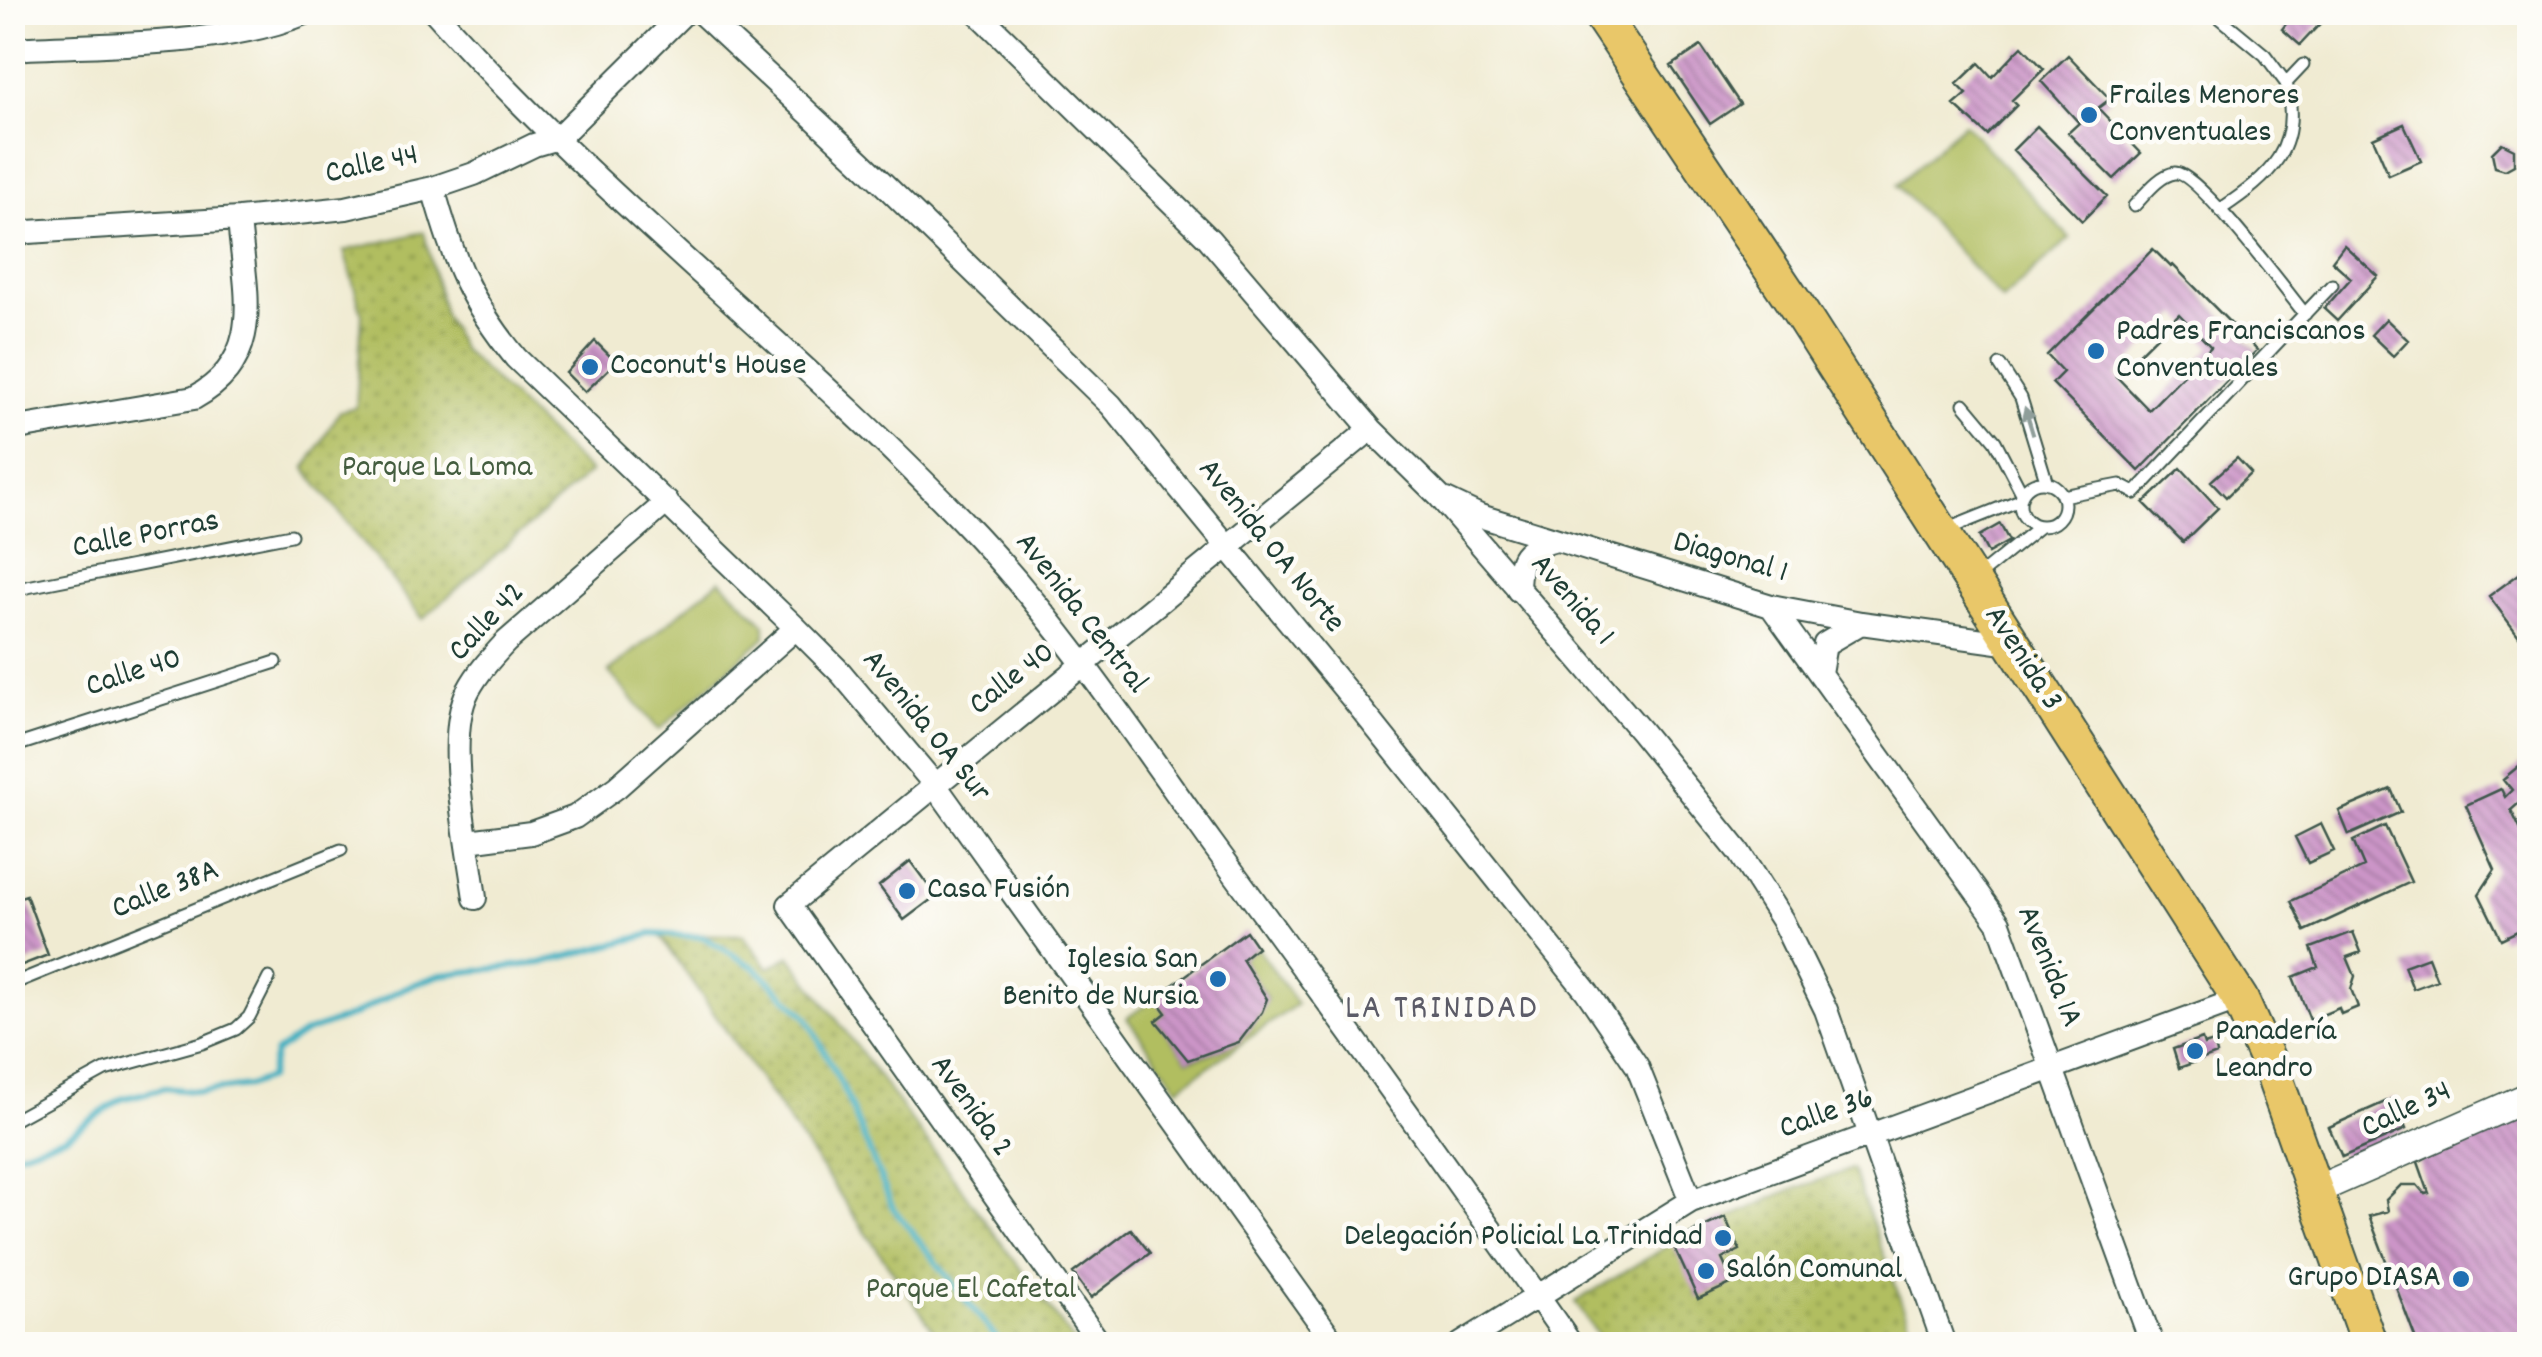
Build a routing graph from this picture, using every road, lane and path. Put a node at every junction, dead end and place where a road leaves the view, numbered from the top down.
1 (308, 12) edge
2 (435, 12) edge
3 (685, 12) edge
4 (700, 12) edge
5 (977, 12) edge
6 (1599, 12) edge
7 (2213, 12) edge
8 (12, 48) edge
9 (2303, 65) dead end
10 (2286, 83) junction
11 (558, 138) junction
12 (432, 188) junction
13 (2134, 206) dead end
14 (2220, 210) junction
15 (239, 219) junction
16 (12, 233) edge
17 (2332, 285) dead end
18 (2305, 314) junction
19 (2000, 364) dead end
20 (1964, 404) dead end
21 (12, 429) edge
22 (1371, 429) junction
23 (2047, 483) junction
24 (2062, 496) junction
25 (2021, 497) junction
26 (1440, 498) junction
27 (668, 502) junction
28 (2040, 526) junction
29 (1940, 531) junction
30 (291, 535) dead end
31 (1556, 540) junction
32 (1229, 547) junction
33 (1972, 581) junction
34 (12, 590) edge
35 (1518, 590) junction
36 (1771, 606) junction
37 (1861, 623) junction
38 (796, 628) junction
39 (2012, 644) junction
40 (276, 662) dead end
41 (1084, 666) junction
42 (1820, 673) junction
43 (12, 747) edge
44 (935, 785) junction
45 (468, 841) junction
46 (341, 850) dead end
47 (475, 898) dead end
48 (789, 905) joint
49 (269, 978) dead end
50 (12, 984) edge
51 (2240, 999) junction
52 (2053, 1068) junction
53 (2530, 1096) edge
54 (12, 1121) edge
55 (1870, 1134) junction
56 (2314, 1190) junction
57 (1691, 1201) junction
58 (1537, 1296) junction
59 (1100, 1344) edge
60 (1336, 1344) edge
61 (1461, 1344) edge
62 (1571, 1344) edge
63 (1944, 1344) edge
64 (2152, 1344) edge
65 (2370, 1344) edge

1 - 8 street
2 - 11 street, Avenida Central
3 - 11 street, Calle 44
4 - 32 street, Avenida 0A Norte
5 - 22 street, Avenida 1
6 - 29 main road, Avenida 3
7 - 10 lane
9 - 10 lane
10 - 14 lane
11 - 12 street, Calle 44
11 - 41 street, Avenida Central
12 - 15 street, Calle 44
12 - 27 street, Avenida 0A Sur
13 - 14 lane
14 - 18 lane
15 - 16 street, Calle 44
15 - 21 street
17 - 18 lane
18 - 24 lane
23 -> 19 lane
20 - 25 lane
22 - 26 street, Avenida 1
22 - 32 street, Calle 40
23 - 24 lane
23 - 25 lane
24 - 28 lane
25 - 28 lane
25 - 29 lane
26 - 31 street, Diagonal 1
26 - 35 street, Avenida 1
27 - 38 street, Avenida 0A Sur
27 - 45 street, Calle 42
28 - 33 lane
29 - 33 main road, Avenida 3
30 - 34 lane, Calle Porras
31 - 35 street
31 - 36 street, Diagonal 1
32 - 41 street, Calle 40
32 - 57 street, Avenida 0A Norte
33 - 39 main road, Avenida 3
35 - 55 street, Avenida 1
36 - 37 street, Diagonal 1
36 - 42 street, Avenida 1A
37 - 39 street, Diagonal 1
37 - 42 street
38 - 44 street, Avenida 0A Sur
38 - 45 street
39 - 51 main road, Avenida 3
40 - 43 lane, Calle 40
41 - 44 street, Calle 40
41 - 58 street, Avenida Central
42 - 52 street, Avenida 1A
44 - 48 street, Calle 40
44 - 60 street, Avenida 0A Sur
45 - 47 street, Calle 42
46 - 50 lane, Calle 38A
48 - 59 street, Avenida 2
49 - 54 lane
51 - 52 street, Calle 36
51 - 56 main road, Avenida 3
52 - 55 street, Calle 36
52 - 64 street, Avenida 1A
53 - 56 street, Calle 34
55 - 57 street, Calle 36
55 - 63 street, Avenida 1
56 - 65 main road, Avenida 3
57 - 58 street, Calle 36
58 - 61 street, Calle 36
58 - 62 street, Avenida Central

